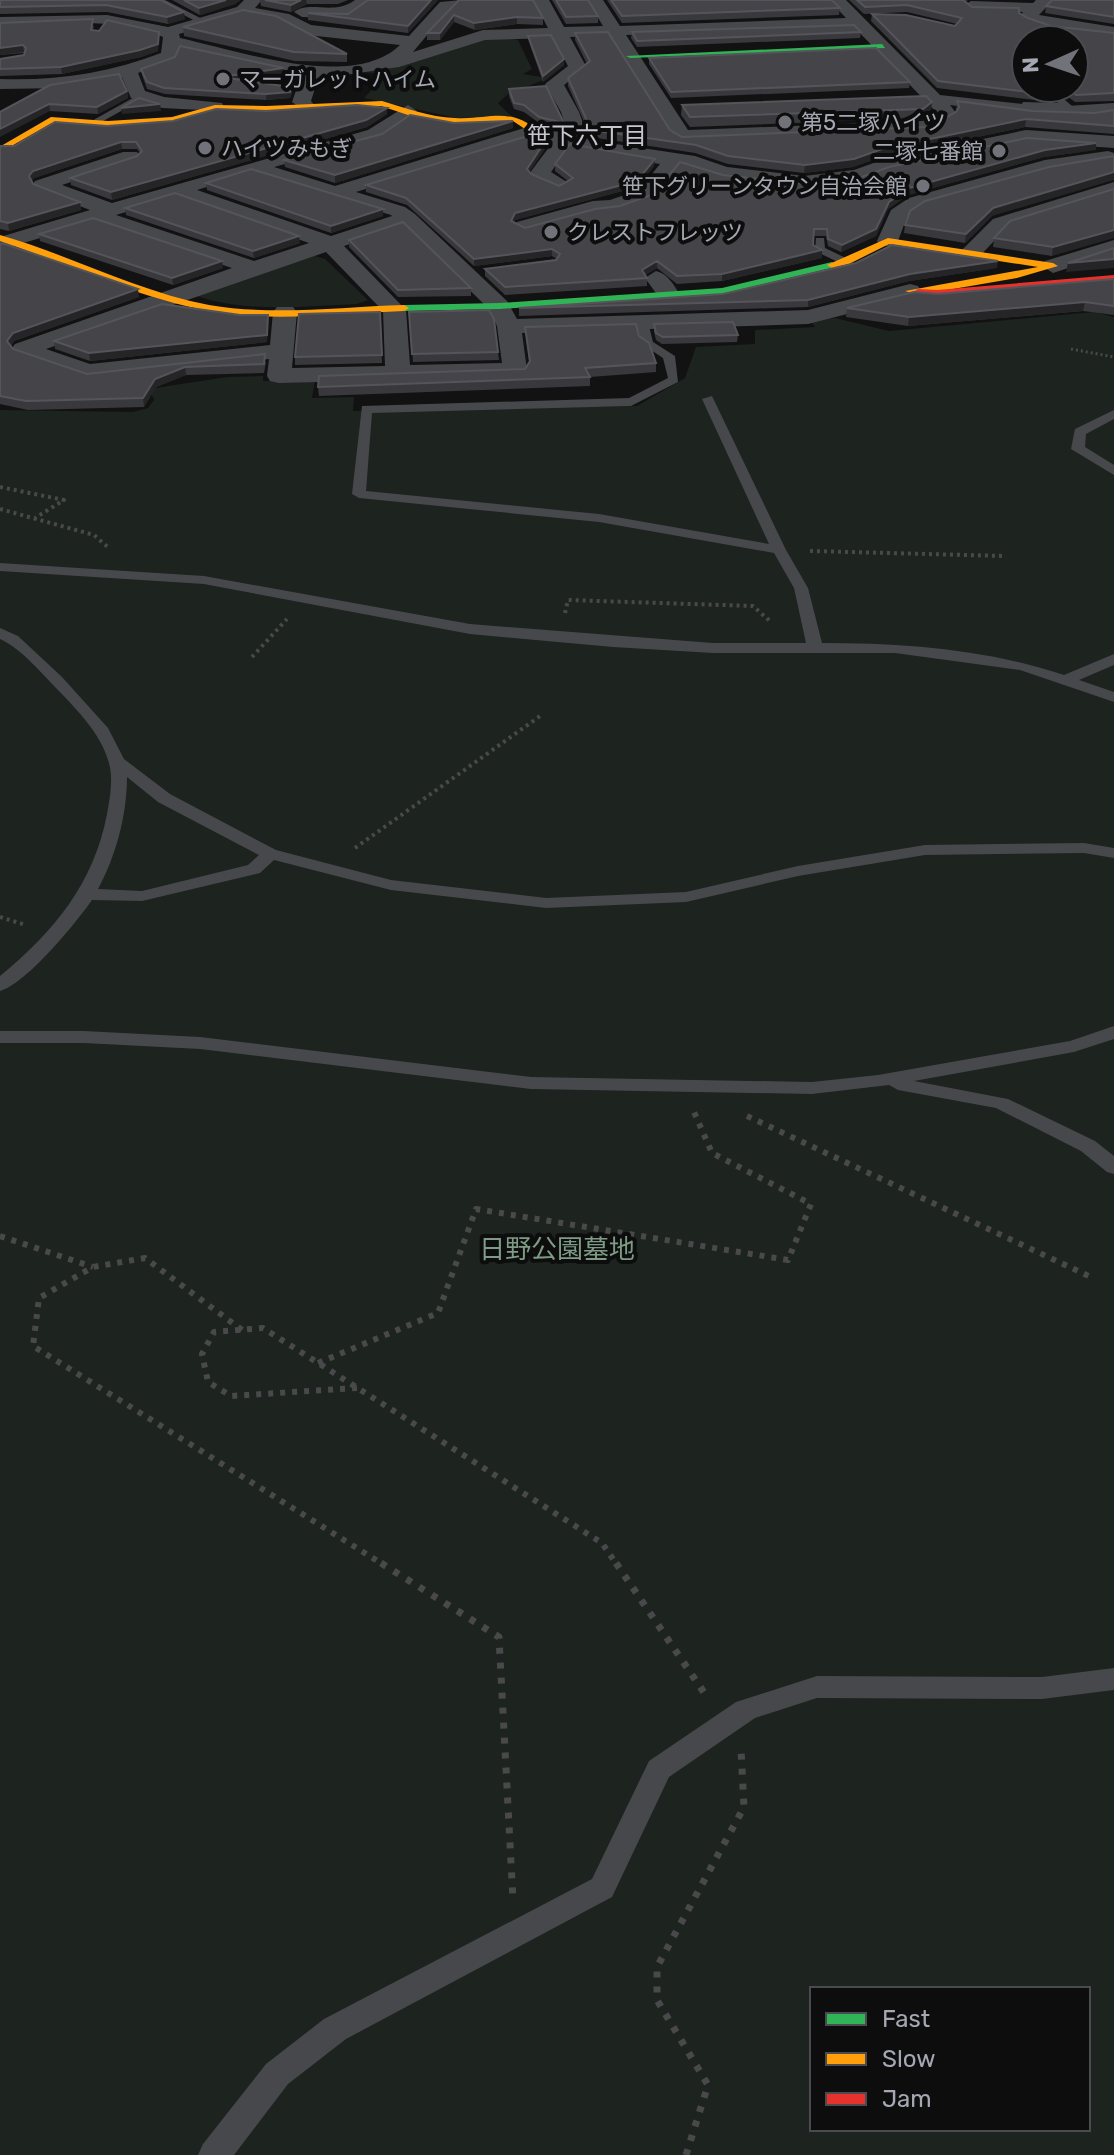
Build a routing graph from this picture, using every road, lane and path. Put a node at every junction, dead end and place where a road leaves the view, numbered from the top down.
1 (159, 0) edge
2 (365, 0) edge
3 (454, 0) edge
4 (541, 0) edge
5 (833, 1) edge
6 (1041, 4) edge
7 (248, 5) edge
8 (971, 6) edge
9 (605, 7) edge
10 (283, 18) junction
11 (861, 20) junction
12 (0, 22) edge
13 (204, 22) junction
14 (615, 32) junction
15 (1114, 32) edge
16 (559, 35) junction
17 (170, 36) junction
18 (411, 41) junction
19 (882, 46) junction
20 (116, 55) edge
21 (630, 56) junction
22 (157, 61) junction
23 (386, 62) junction
24 (906, 70) junction
25 (875, 72) edge
26 (129, 73) junction
27 (311, 74) junction
28 (0, 84) edge
29 (143, 96) junction
30 (931, 96) junction
31 (899, 97) edge
32 (1068, 104) edge
33 (987, 105) junction
34 (307, 107) junction
35 (210, 109) junction
36 (408, 111) junction
37 (1106, 111) edge
38 (93, 123) junction
39 (217, 129) edge
40 (534, 131) junction
41 (1044, 135) junction
42 (573, 141) junction
43 (1114, 142) edge
44 (5, 146) edge
45 (130, 156) edge
46 (1114, 157) edge
47 (673, 160) junction
48 (1045, 166) junction
49 (252, 167) junction
50 (560, 184) edge
51 (1113, 188) edge
52 (176, 190) junction
53 (335, 192) junction
54 (103, 212) junction
55 (408, 218) junction
56 (524, 226) edge
57 (820, 240) edge
58 (4, 241) edge
59 (888, 241) junction
60 (329, 243) junction
61 (1113, 247) edge
62 (971, 252) junction
63 (846, 262) junction
64 (1053, 266) junction
65 (253, 268) junction
66 (1114, 278) edge
67 (910, 291) junction
68 (167, 297) junction
69 (394, 310) junction
70 (285, 312) junction
71 (504, 316) junction
72 (642, 322) junction
73 (1071, 349) dead end
74 (280, 351) junction
75 (1114, 357) edge
76 (398, 373) junction
77 (708, 399) dead end
78 (1114, 414) edge
79 (1114, 471) edge
80 (0, 487) edge
81 (0, 509) edge
82 (35, 518) junction
83 (779, 550) junction
84 (1005, 556) dead end
85 (0, 567) edge
86 (139, 574) junction
87 (306, 600) junction
88 (0, 633) edge
89 (560, 637) junction
90 (777, 648) junction
91 (815, 648) junction
92 (252, 657) dead end
93 (1114, 659) edge
94 (1068, 679) junction
95 (1114, 697) edge
96 (543, 714) dead end
97 (118, 762) junction
98 (1114, 853) edge
99 (270, 854) junction
100 (326, 869) junction
101 (84, 894) junction
102 (0, 985) edge
103 (1114, 1032) edge
104 (0, 1037) edge
105 (878, 1081) junction
106 (682, 1085) junction
107 (739, 1112) dead end
108 (1114, 1167) edge
109 (0, 1236) edge
110 (93, 1267) junction
111 (1093, 1278) dead end
112 (242, 1330) junction
113 (318, 1363) junction
114 (357, 1388) junction
115 (1114, 1679) edge
116 (726, 1724) junction
117 (514, 1933) junction
118 (214, 2155) edge
119 (686, 2155) edge

1 - 13 lane
2 - 10 street
3 - 18 street
4 - 16 street
5 - 11 street
6 - 8 street
6 - 15 street
7 - 10 street
7 - 13 street
9 - 14 street
10 - 18 street
11 - 14 street
11 - 19 street
12 - 17 street
13 - 17 street
14 - 16 street
14 - 21 street
16 - 23 street
16 - 42 street
17 - 22 street
17 - 27 street
18 - 23 street
19 - 21 street
19 - 24 street
20 - 22 street
21 - 30 street
22 - 26 street
23 - 27 street
24 - 25 street
24 - 30 street
26 - 28 street
26 - 29 street
27 - 34 street
29 - 35 street
29 - 38 lane
30 - 31 street
30 - 33 street
32 - 33 lane
33 - 37 street
34 - 35 street
34 - 36 street
35 - 38 street
35 - 39 street
36 - 40 street
36 - 49 street
37 - 41 street
38 - 44 street
40 - 42 street
40 - 53 street
41 - 43 street
41 - 47 street
41 - 48 street
42 - 47 street
42 - 50 street
45 - 54 street
46 - 48 street
47 - 56 street
48 - 51 street
48 - 59 street
49 - 52 street
49 - 53 street
51 - 62 street
52 - 54 street
52 - 60 street
53 - 55 street
54 - 58 street
54 - 65 street
55 - 60 street
55 - 71 street
57 - 63 lane
58 - 68 street
59 - 62 street
59 - 63 street
60 - 65 street
60 - 69 street
61 - 64 street
62 - 64 street
63 - 71 street
64 - 67 street
65 - 68 street
66 - 67 street
67 - 72 street
68 - 70 street
68 - 74 street
69 - 70 street
69 - 71 street
69 - 76 street
70 - 74 street
71 - 72 street
71 - 76 street
72 - 83 lane
73 - 75 path
74 - 76 street
77 - 83 lane
78 - 79 lane
80 - 82 path
81 - 82 path
82 - 86 path
83 - 84 path
83 - 91 lane
85 - 86 lane
86 - 87 lane
87 - 89 lane
87 - 92 path
88 - 97 lane
89 - 90 lane
89 - 90 path
90 - 91 lane
91 - 94 lane
93 - 94 lane
94 - 95 lane
96 - 100 path
97 - 99 lane
97 - 101 lane
98 - 100 lane
99 - 100 lane
99 - 101 lane
101 - 102 lane
103 - 105 lane
104 - 106 lane
105 - 106 lane
105 - 108 lane
106 - 113 path
107 - 111 path
109 - 110 path
110 - 112 path
110 - 117 path
112 - 113 path
112 - 114 path
113 - 114 path
114 - 116 path
115 - 116 lane
116 - 117 lane
116 - 119 path
117 - 118 lane

